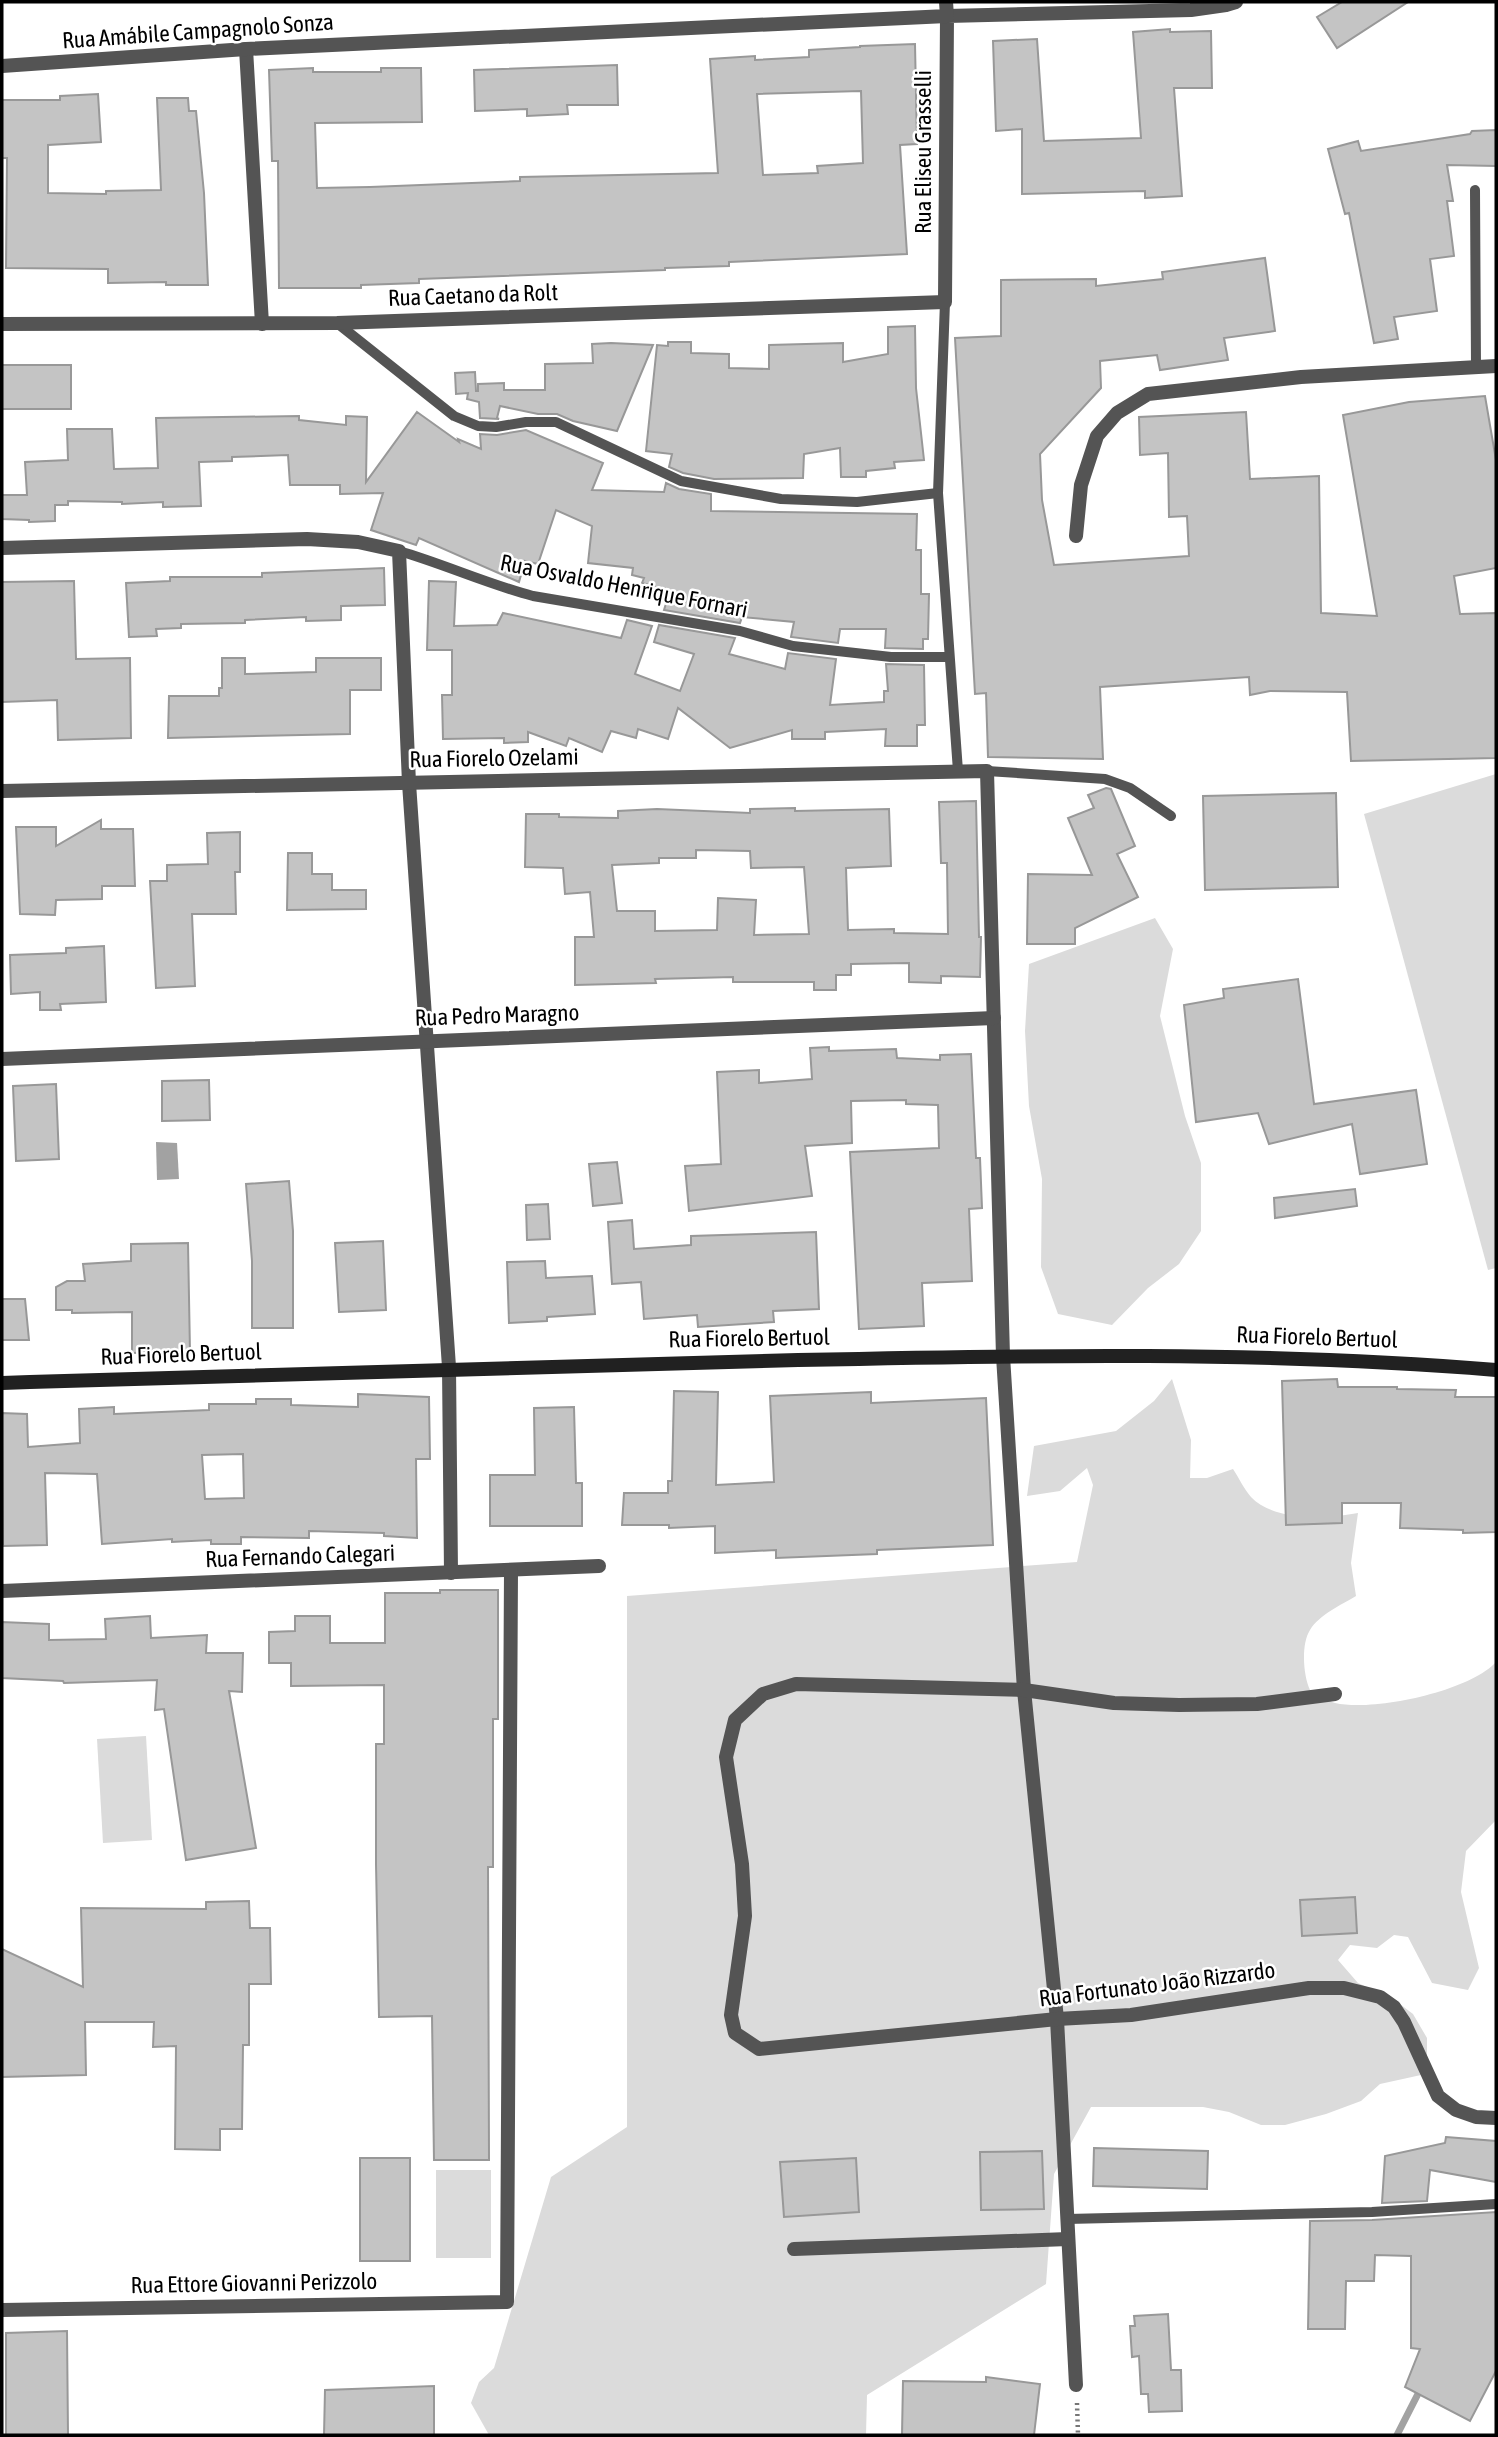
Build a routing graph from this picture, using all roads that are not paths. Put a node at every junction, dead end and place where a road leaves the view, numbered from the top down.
1 (1229, 3) edge
2 (946, 9) edge
3 (246, 49) junction
4 (2, 66) edge
5 (1475, 190) dead end
6 (945, 302) junction
7 (337, 323) junction
8 (2, 324) edge
9 (262, 324) junction
10 (1496, 366) edge
11 (1476, 367) junction
12 (939, 493) junction
13 (1076, 536) dead end
14 (2, 548) edge
15 (399, 551) junction
16 (948, 657) junction
17 (958, 771) junction
18 (987, 771) junction
19 (409, 783) junction
20 (2, 791) edge
21 (1171, 816) dead end
22 (994, 1018) junction
23 (426, 1040) junction
24 (2, 1059) edge
25 (1003, 1356) junction
26 (449, 1367) junction
27 (1496, 1370) edge
28 (2, 1383) edge
29 (599, 1566) dead end
30 (511, 1570) junction
31 (451, 1573) junction
32 (2, 1591) edge
33 (1024, 1690) junction
34 (1335, 1694) dead end
35 (1057, 2019) junction
36 (1496, 2118) edge
37 (1496, 2204) edge
38 (1067, 2219) junction
39 (1068, 2239) junction
40 (794, 2249) dead end
41 (2, 2310) edge
42 (1076, 2385) road end

1 - 2 street, Rua Amábile Campagnolo Sonza
2 - 3 street, Rua Amábile Campagnolo Sonza
2 - 6 street, Rua Eliseu Grasselli
3 - 4 street, Rua Amábile Campagnolo Sonza
3 - 9 street
5 - 11 lane
6 - 7 street, Rua Caetano da Rolt
6 - 12 lane
7 - 9 street, Rua Caetano da Rolt
7 - 12 lane
8 - 9 street, Rua Caetano da Rolt
10 - 11 street
11 - 13 street
12 - 16 lane
14 - 15 street, Rua Osvaldo Henrique Fornari
15 - 16 lane, Rua Osvaldo Henrique Fornari
15 - 19 street
16 - 17 lane
17 - 18 street, Rua Fiorelo Ozelami
17 - 19 street, Rua Fiorelo Ozelami
18 - 21 lane
18 - 22 street
19 - 20 street, Rua Fiorelo Ozelami
19 - 23 street
22 - 23 street, Rua Pedro Maragno
22 - 25 street
23 - 24 street, Rua Pedro Maragno
23 - 26 street
25 - 26 main road, Rua Fiorelo Bertuol
25 - 27 main road, Rua Fiorelo Bertuol
25 - 33 street
26 - 28 main road, Rua Fiorelo Bertuol
26 - 31 street
29 - 30 street, Rua Fernando Calegari
30 - 31 street, Rua Fernando Calegari
30 - 41 street, Rua Ettore Giovanni Perizzolo
31 - 32 street, Rua Fernando Calegari
33 - 34 street
33 - 35 street
33 - 35 street, Rua Fortunato João Rizzardo
35 - 36 street, Rua Fortunato João Rizzardo
35 - 38 street
37 - 38 lane
38 - 39 street
39 - 40 street
39 - 42 street

